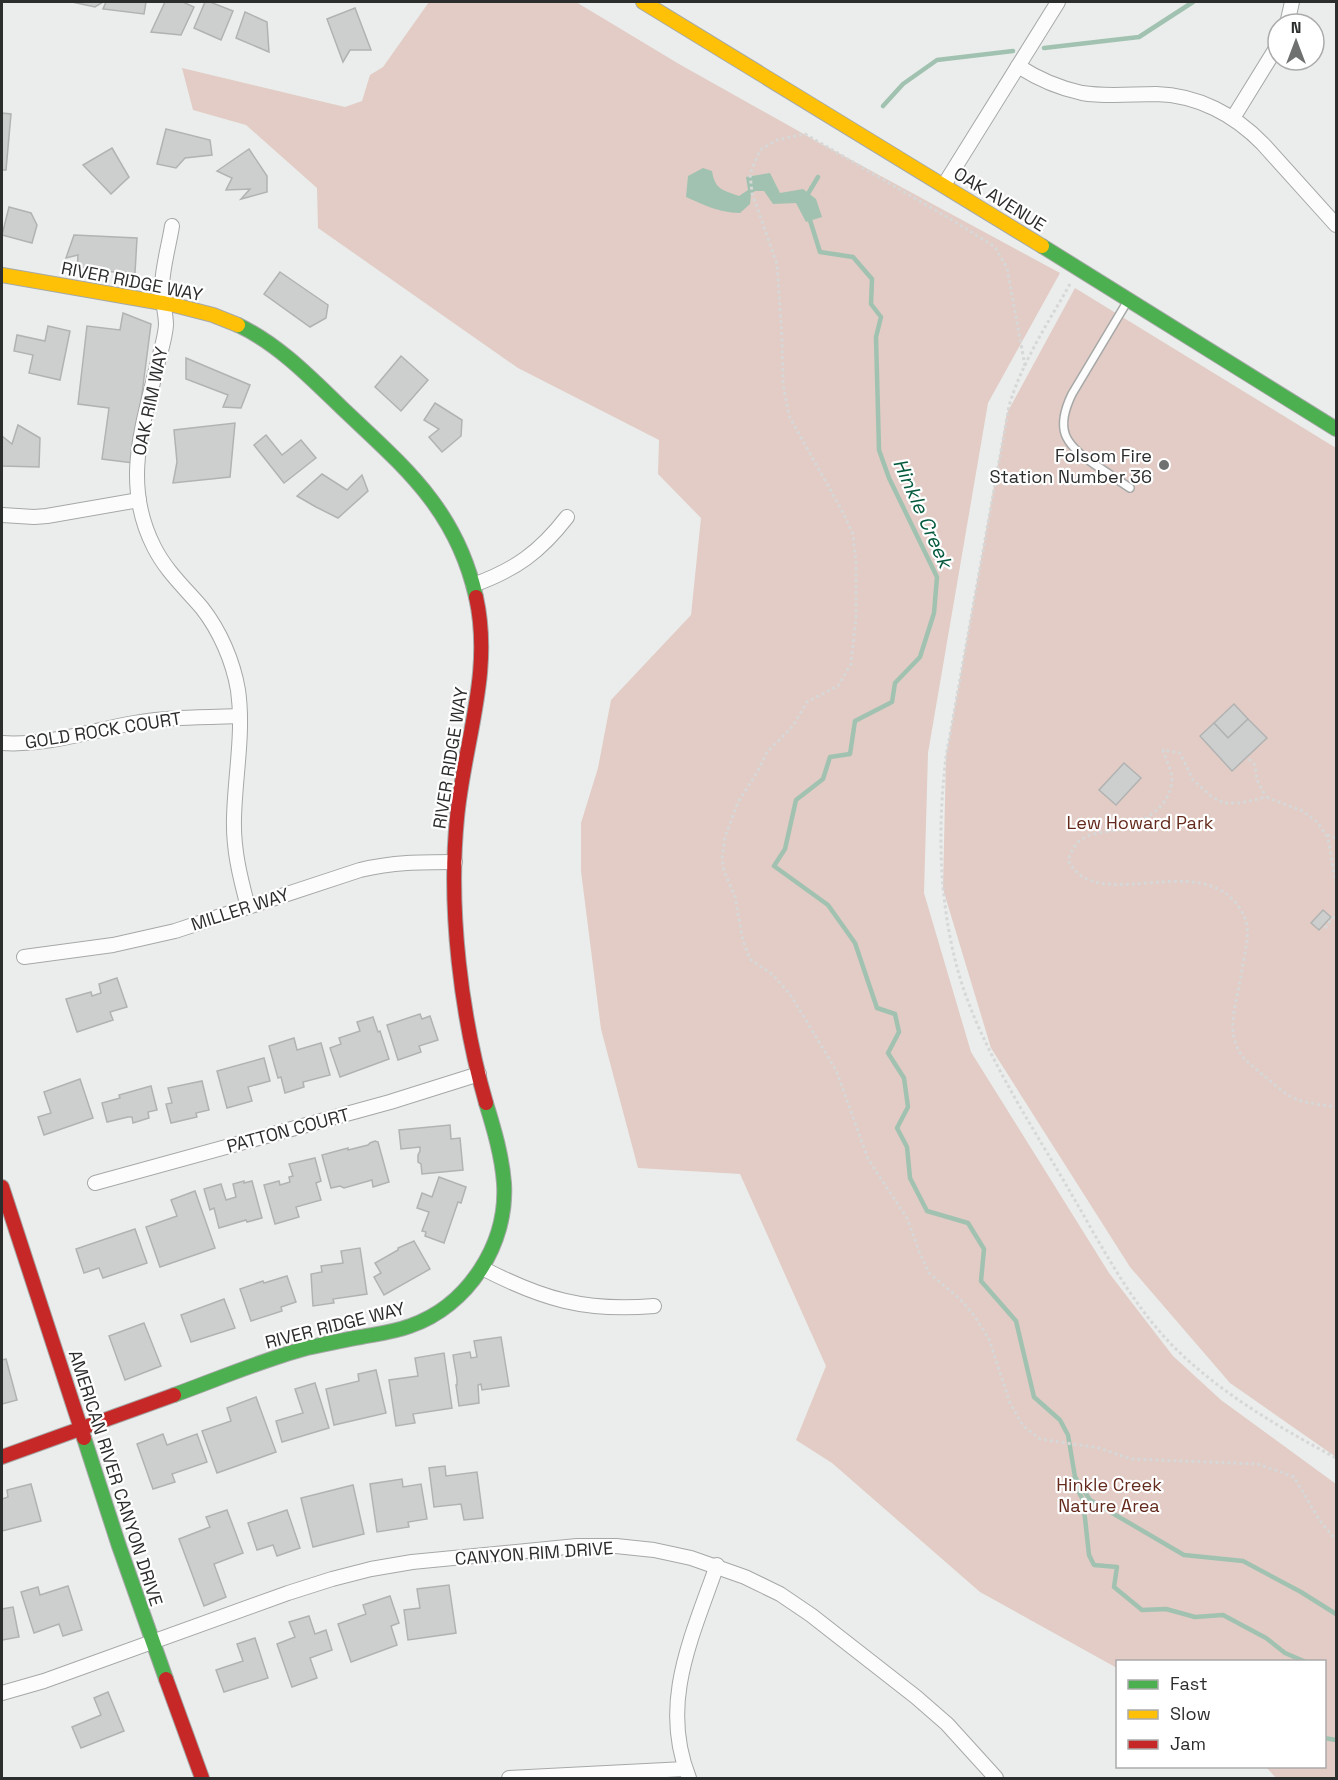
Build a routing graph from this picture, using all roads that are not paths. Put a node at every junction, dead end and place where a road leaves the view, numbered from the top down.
1 (644, 2) edge
2 (1058, 2) edge
3 (1266, 64) edge
4 (1018, 66) junction
5 (1233, 118) junction
6 (944, 185) junction
7 (1336, 225) edge
8 (172, 226) dead end
9 (2, 275) edge
10 (1129, 300) junction
11 (164, 303) junction
12 (1336, 429) edge
13 (1130, 488) dead end
14 (139, 500) junction
15 (2, 515) edge
16 (567, 517) dead end
17 (473, 585) junction
18 (240, 716) junction
19 (2, 743) edge
20 (455, 862) junction
21 (248, 907) junction
22 (24, 957) dead end
23 (478, 1074) junction
24 (95, 1183) dead end
25 (2, 1187) edge
26 (482, 1268) junction
27 (654, 1306) dead end
28 (80, 1429) junction
29 (2, 1457) edge
30 (717, 1566) junction
31 (152, 1642) junction
32 (2, 1693) edge
33 (687, 1774) edge
34 (202, 1779) edge
35 (509, 1779) edge
36 (996, 1779) edge

1 - 6 street, OAK AVENUE
2 - 4 street
3 - 5 street
4 - 5 street
4 - 6 street
5 - 7 street
6 - 10 street, OAK AVENUE
8 - 11 street, OAK RIM WAY
9 - 11 street, RIVER RIDGE WAY
10 - 12 street, OAK AVENUE
10 - 13 lane
11 - 14 street, OAK RIM WAY
11 - 17 street, RIVER RIDGE WAY
14 - 15 street
14 - 18 street, OAK RIM WAY
16 - 17 street
17 - 20 street, RIVER RIDGE WAY
18 - 19 street, GOLD ROCK COURT
18 - 21 street, OAK RIM WAY
20 - 21 street, MILLER WAY
20 - 23 street, RIVER RIDGE WAY
21 - 22 street, MILLER WAY
23 - 24 street, PATTON COURT
23 - 26 street, RIVER RIDGE WAY
25 - 28 street, AMERICAN RIVER CANYON DRIVE
26 - 27 street
26 - 28 street, RIVER RIDGE WAY
28 - 29 street, RIVER RIDGE WAY
28 - 31 street, AMERICAN RIVER CANYON DRIVE
30 - 31 street, CANYON RIM DRIVE
30 - 33 street
30 - 36 street, CANYON RIM DRIVE
31 - 32 street, CANYON RIM DRIVE
31 - 34 street, AMERICAN RIVER CANYON DRIVE
33 - 35 street

